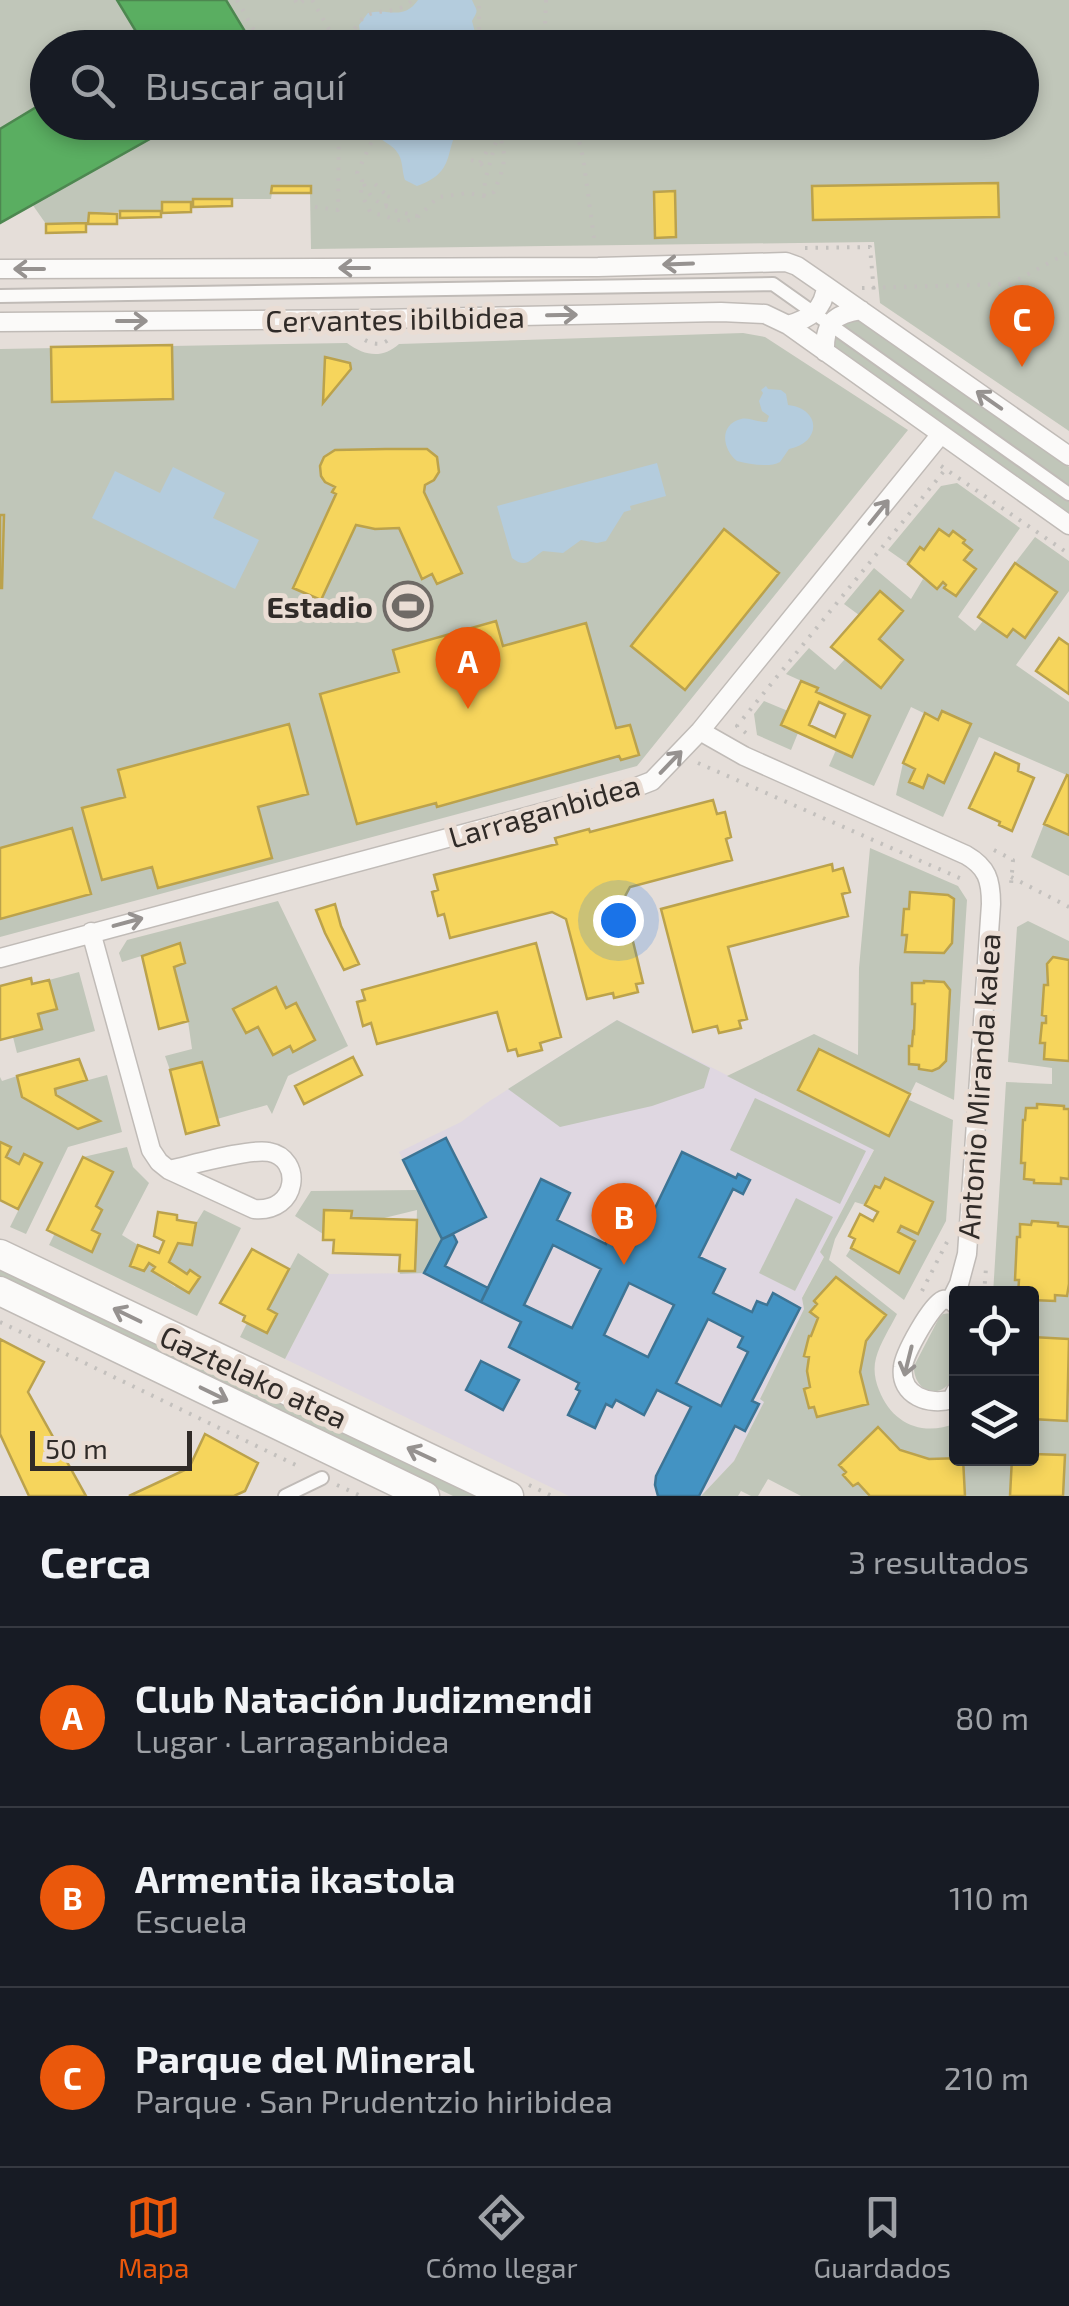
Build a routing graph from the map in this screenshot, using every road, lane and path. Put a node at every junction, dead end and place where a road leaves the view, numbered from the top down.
1 (237, 0) edge
2 (295, 0) edge
3 (304, 0) edge
4 (312, 0) edge
5 (413, 0) edge
6 (479, 0) edge
7 (546, 0) edge
8 (254, 30) edge
9 (330, 30) edge
10 (354, 30) edge
11 (480, 30) edge
12 (546, 30) edge
13 (339, 140) edge
14 (373, 140) edge
15 (496, 140) edge
16 (500, 140) edge
17 (578, 140) edge
18 (484, 151) dead end
19 (470, 160) dead end
20 (480, 163) junction
21 (488, 171) junction
22 (362, 180) junction
23 (374, 184) dead end
24 (387, 196) junction
25 (484, 196) junction
26 (396, 200) dead end
27 (386, 206) junction
28 (315, 207) dead end
29 (419, 216) junction
30 (594, 238) dead end
31 (1069, 252) edge
32 (0, 269) edge
33 (828, 288) junction
34 (0, 296) edge
35 (861, 310) junction
36 (822, 319) junction
37 (0, 322) edge
38 (788, 325) junction
39 (825, 352) junction
40 (941, 434) junction
41 (1069, 456) edge
42 (945, 469) dead end
43 (1069, 494) edge
44 (1069, 525) edge
45 (700, 731) junction
46 (754, 739) dead end
47 (733, 777) dead end
48 (995, 851) dead end
49 (979, 878) junction
50 (1011, 878) junction
51 (1010, 891) dead end
52 (1069, 908) edge
53 (91, 932) junction
54 (0, 958) edge
55 (170, 1170) junction
56 (952, 1233) dead end
57 (0, 1254) edge
58 (986, 1256) dead end
59 (958, 1286) edge
60 (984, 1286) edge
61 (0, 1291) edge
62 (918, 1298) dead end
63 (949, 1301) edge
64 (0, 1322) edge
65 (949, 1400) edge
66 (322, 1478) junction
67 (286, 1496) edge
68 (361, 1496) edge
69 (425, 1496) edge
70 (509, 1496) edge

1 - 8 path
2 - 3 path
4 - 9 path
5 - 10 path
6 - 11 path
7 - 12 path
13 - 28 path
14 - 22 path
15 - 21 path
16 - 25 path
17 - 30 path
18 - 20 path
19 - 20 path
20 - 21 path
21 - 25 path
22 - 27 path
22 - 29 path
23 - 24 path
24 - 26 path
24 - 27 path
25 - 29 path
27 - 29 path
31 - 33 path
33 -> 32 street, Cervantes ibilbidea
33 - 35 street
33 - 36 street
34 - 36 street, Cervantes ibilbidea
35 - 36 street
41 -> 35 street
36 - 38 street
36 - 39 street
36 - 43 street
37 -> 38 street, Cervantes ibilbidea
38 - 39 street
39 - 40 street
40 - 44 street
45 -> 40 street, Larraganbidea
42 - 46 path
45 - 49 street
53 -> 45 street, Larraganbidea
47 - 49 path
48 - 50 path
49 - 59 street, Antonio Miranda kalea
50 - 51 path
50 - 52 path
53 - 54 street, Larraganbidea
53 - 55 street
55 - 55 street
56 - 62 path
70 -> 57 main road, Gaztelako atea
58 - 60 path
61 -> 69 main road, Gaztelako atea
63 -> 65 street, Antonio Miranda kalea
64 - 66 path
66 - 67 street
66 - 68 path

